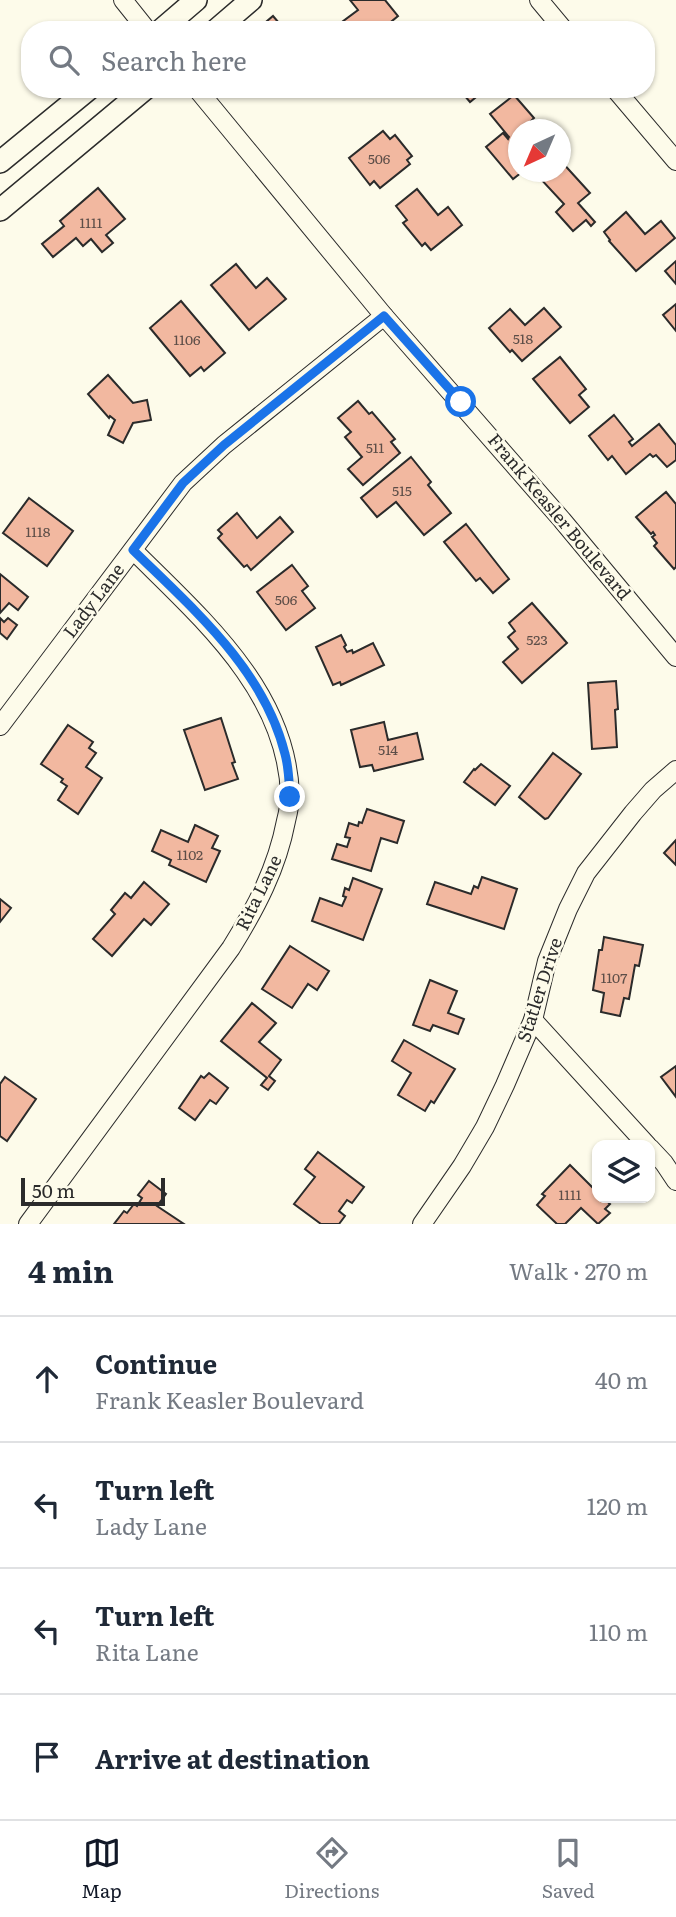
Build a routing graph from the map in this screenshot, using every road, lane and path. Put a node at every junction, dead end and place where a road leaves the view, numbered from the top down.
1 (123, 0) edge
2 (196, 0) edge
3 (251, 0) edge
4 (539, 0) edge
5 (140, 21) edge
6 (172, 21) edge
7 (226, 21) edge
8 (556, 21) edge
9 (78, 98) edge
10 (134, 98) edge
11 (204, 98) edge
12 (623, 98) edge
13 (676, 161) edge
14 (0, 162) edge
15 (0, 211) edge
16 (384, 316) junction
17 (133, 550) junction
18 (676, 657) edge
19 (0, 726) edge
20 (676, 770) edge
21 (533, 1020) junction
22 (643, 1140) edge
23 (655, 1153) edge
24 (676, 1181) edge
25 (28, 1224) edge
26 (422, 1224) edge

1 - 5 street
2 - 6 street
3 - 7 street
4 - 8 street
9 - 14 street
10 - 15 street
11 - 16 street, Frank Keasler Boulevard
12 - 13 street
16 - 17 street, Lady Lane
16 - 18 street, Frank Keasler Boulevard
17 - 19 street, Lady Lane
17 - 25 street, Rita Lane
20 - 21 street, Statler Drive
21 - 22 street
21 - 26 street, Statler Drive
23 - 24 street

